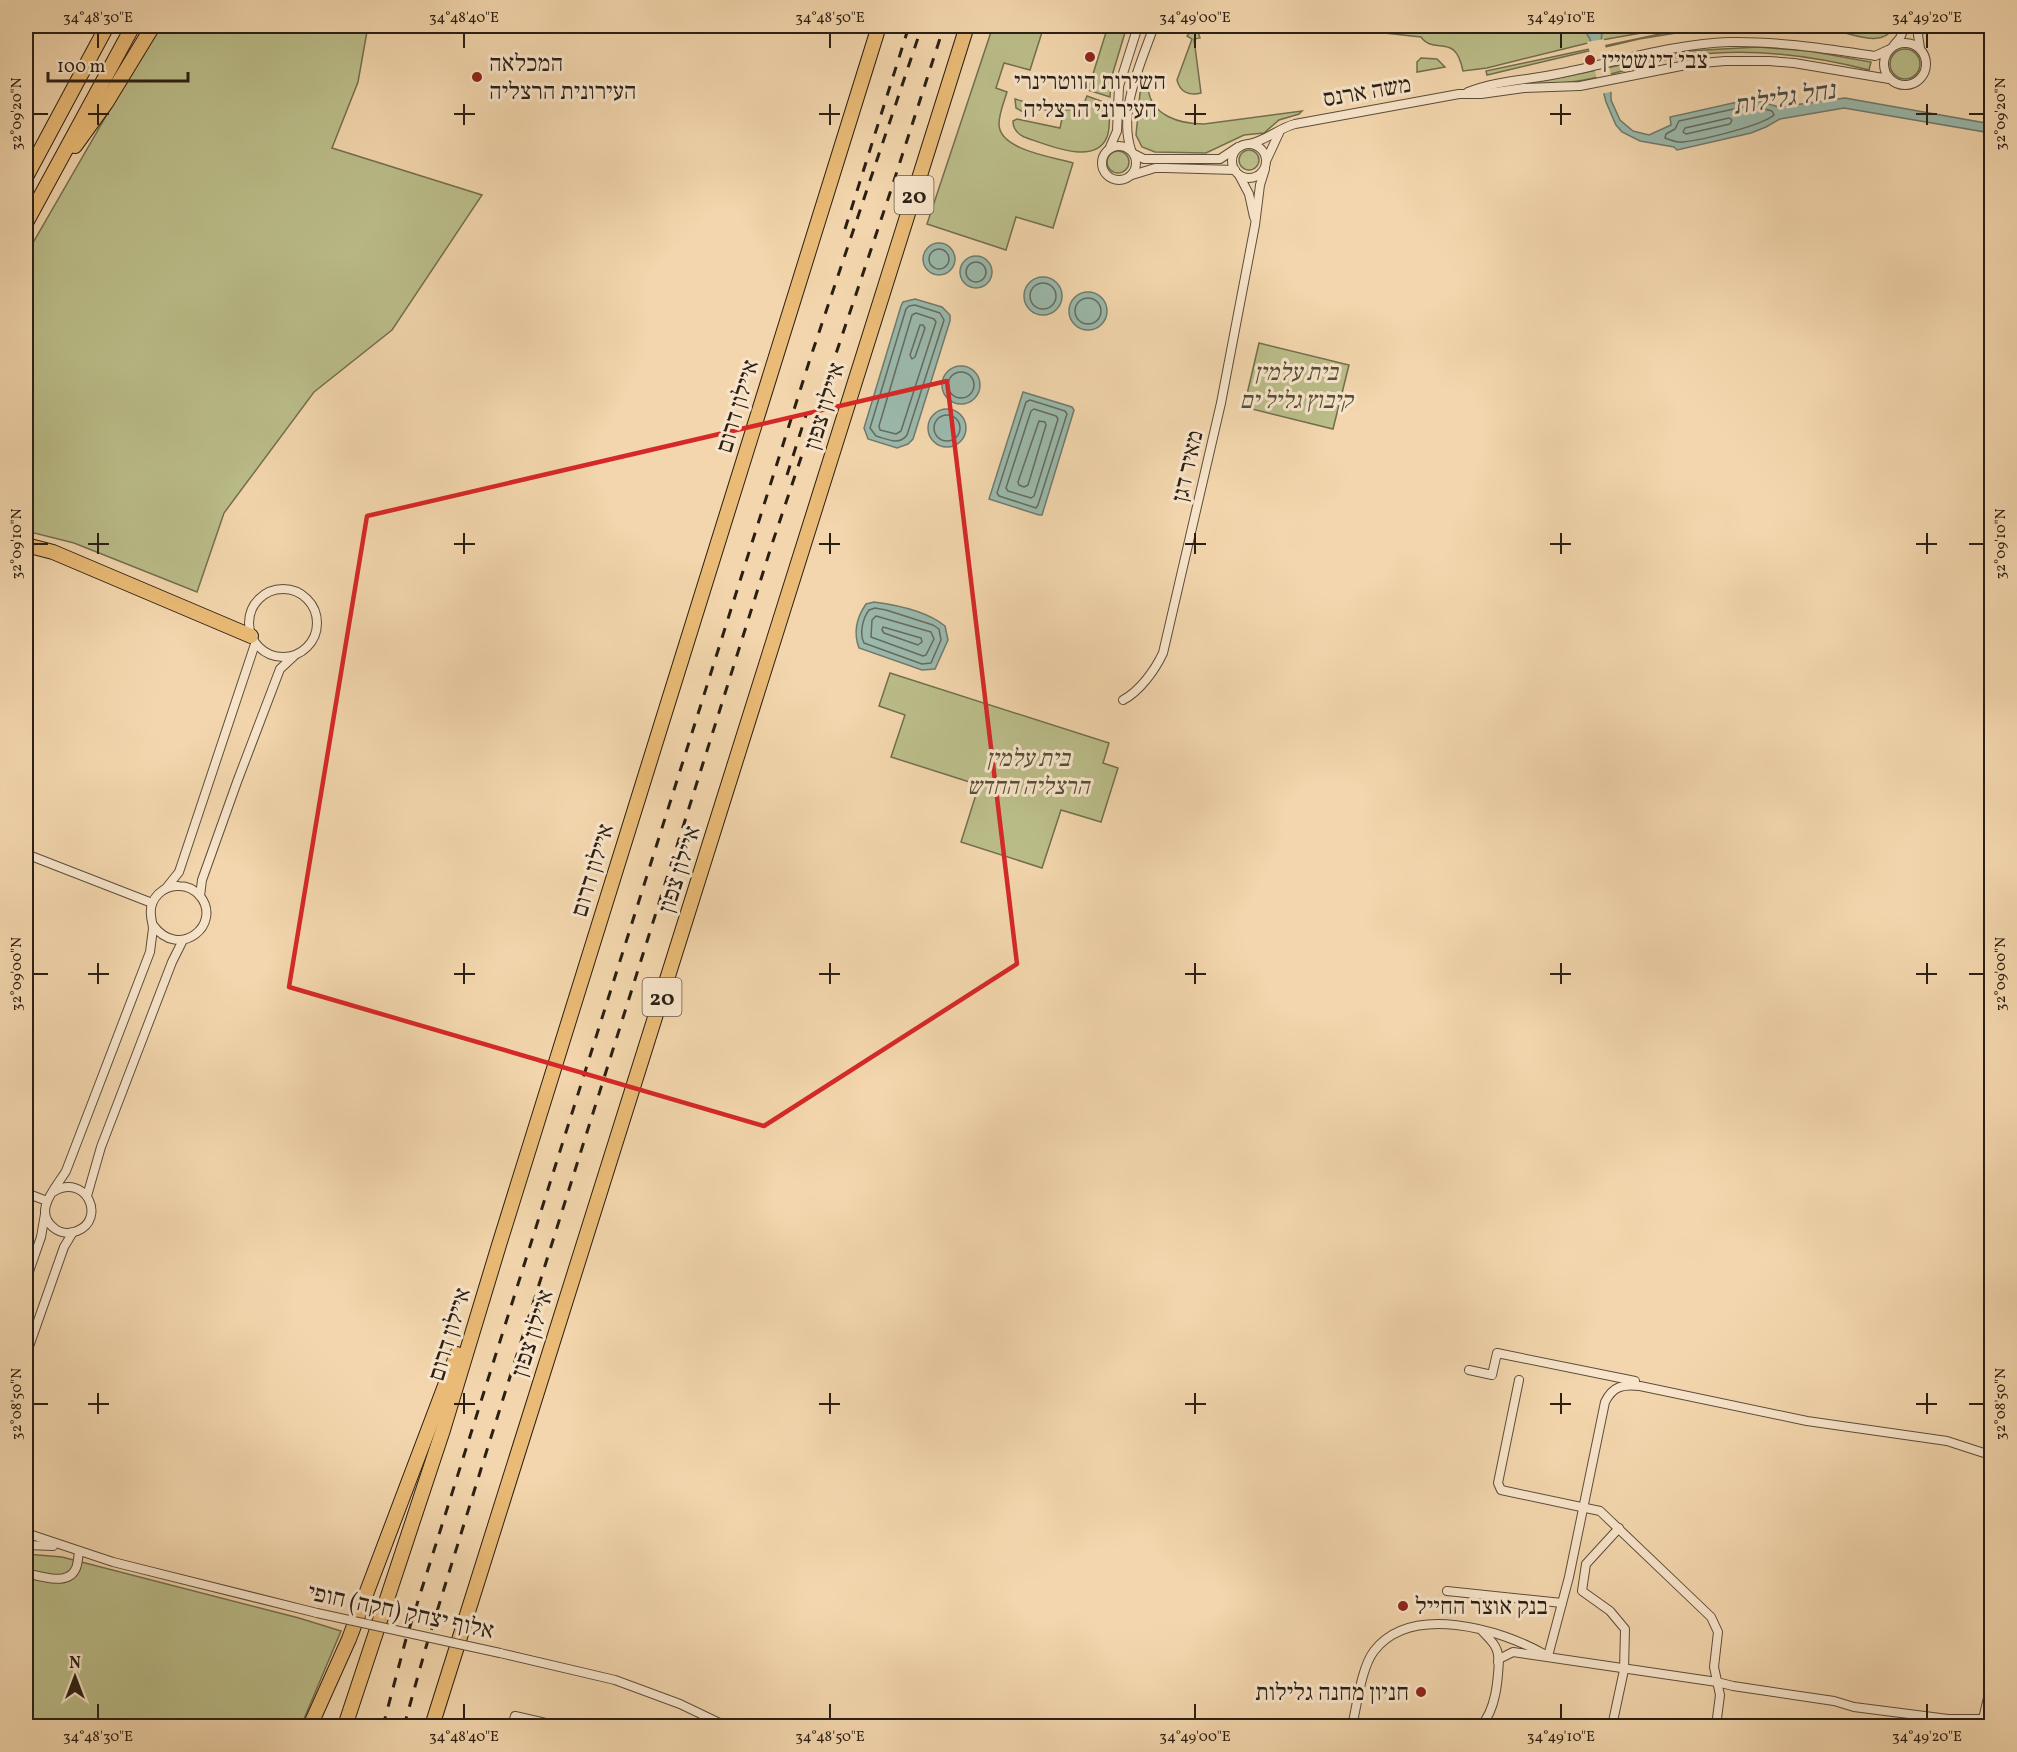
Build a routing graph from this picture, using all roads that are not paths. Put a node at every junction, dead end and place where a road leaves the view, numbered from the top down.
1 (107, 26) edge
2 (133, 26) edge
3 (153, 26) edge
4 (879, 26) edge
5 (967, 26) edge
6 (1138, 26) edge
7 (1154, 26) edge
8 (1905, 26) edge
9 (1920, 26) edge
10 (1890, 48) junction
11 (1920, 48) junction
12 (1889, 79) junction
13 (1464, 93) junction
14 (1280, 131) junction
15 (1249, 144) junction
16 (1110, 147) junction
17 (1238, 147) junction
18 (1132, 152) junction
19 (1267, 159) junction
20 (1265, 169) junction
21 (1236, 172) junction
22 (1131, 175) junction
23 (26, 177) edge
24 (41, 194) junction
25 (26, 223) edge
26 (1255, 225) junction
27 (26, 545) edge
28 (253, 640) junction
29 (294, 656) junction
30 (1124, 700) dead end
31 (26, 854) edge
32 (166, 888) junction
33 (200, 896) junction
34 (152, 903) junction
35 (153, 926) junction
36 (183, 940) junction
37 (53, 1192) junction
38 (26, 1193) edge
39 (87, 1196) junction
40 (47, 1201) junction
41 (45, 1213) junction
42 (73, 1232) junction
43 (499, 1245) junction
44 (26, 1280) edge
45 (26, 1355) edge
46 (1469, 1370) dead end
47 (1519, 1380) dead end
48 (1697, 1398) junction
49 (1992, 1460) edge
50 (1582, 1506) junction
51 (1619, 1528) junction
52 (26, 1533) edge
53 (26, 1545) edge
54 (63, 1547) junction
55 (79, 1552) junction
56 (26, 1573) edge
57 (1447, 1591) dead end
58 (1562, 1603) junction
59 (1481, 1630) junction
60 (1548, 1656) junction
61 (453, 1658) junction
62 (1499, 1659) junction
63 (1624, 1670) junction
64 (1992, 1681) edge
65 (1717, 1682) junction
66 (1983, 1719) junction
67 (513, 1722) dead end
68 (1992, 1723) edge
69 (310, 1726) edge
70 (345, 1726) edge
71 (432, 1726) edge
72 (439, 1726) edge
73 (559, 1726) edge
74 (726, 1726) edge
75 (1352, 1726) edge
76 (1482, 1726) edge
77 (1612, 1726) edge
78 (1716, 1726) edge

1 - 23 highway
2 - 24 highway
3 - 24 highway
4 - 43 highway, איילון דרום
5 - 61 highway, איילון צפון / 20
6 - 16 street
7 - 18 street
8 - 10 street
9 - 11 street
10 - 11 street
10 - 12 street
10 - 13 street, משה ארנס
11 - 12 street
12 - 13 street, משה ארנס
13 - 14 street, משה ארנס
14 - 15 street, משה ארנס
14 - 19 street
15 - 17 street
15 - 19 street
16 - 18 street
16 - 22 street
17 - 18 street
17 - 21 street
18 - 22 street
19 - 20 street
20 - 21 street
20 - 26 street, מאיר דגן
21 - 22 street
21 - 26 street, מאיר דגן
24 - 25 highway
26 - 30 street, מאיר דגן
27 - 28 highway
28 - 29 street
28 - 29 street
28 - 32 street
29 - 33 street
31 - 34 street
32 - 33 street
32 - 34 street
33 - 36 street
34 - 35 street
35 - 36 street
35 - 37 street
36 - 39 street
37 - 39 street
37 - 40 street
38 - 40 street
39 - 42 street
40 - 41 street
41 - 42 street
41 - 44 street
42 - 45 street
43 - 69 highway
43 - 70 highway, איילון דרום
46 - 48 street
47 - 50 street
48 - 49 street
48 - 50 street
50 - 51 street
50 - 58 street
51 - 63 street
51 - 65 street
52 - 54 street, אלוף יצחק (חקה) חופי
53 - 54 street, אלוף יצחק (חקה) חופי
54 - 55 street, אלוף יצחק (חקה) חופי
55 - 56 street
55 - 74 street, אלוף יצחק (חקה) חופי, bridge
57 - 58 street
58 - 60 street
59 - 60 street
59 - 62 street
59 - 75 street
60 - 62 street
60 - 63 street
61 - 71 highway, איילון צפון / 20
61 - 72 highway
62 - 76 street
63 - 65 street
63 - 77 street
64 - 66 street
65 - 66 street
65 - 78 street
66 - 68 street
67 - 73 street

